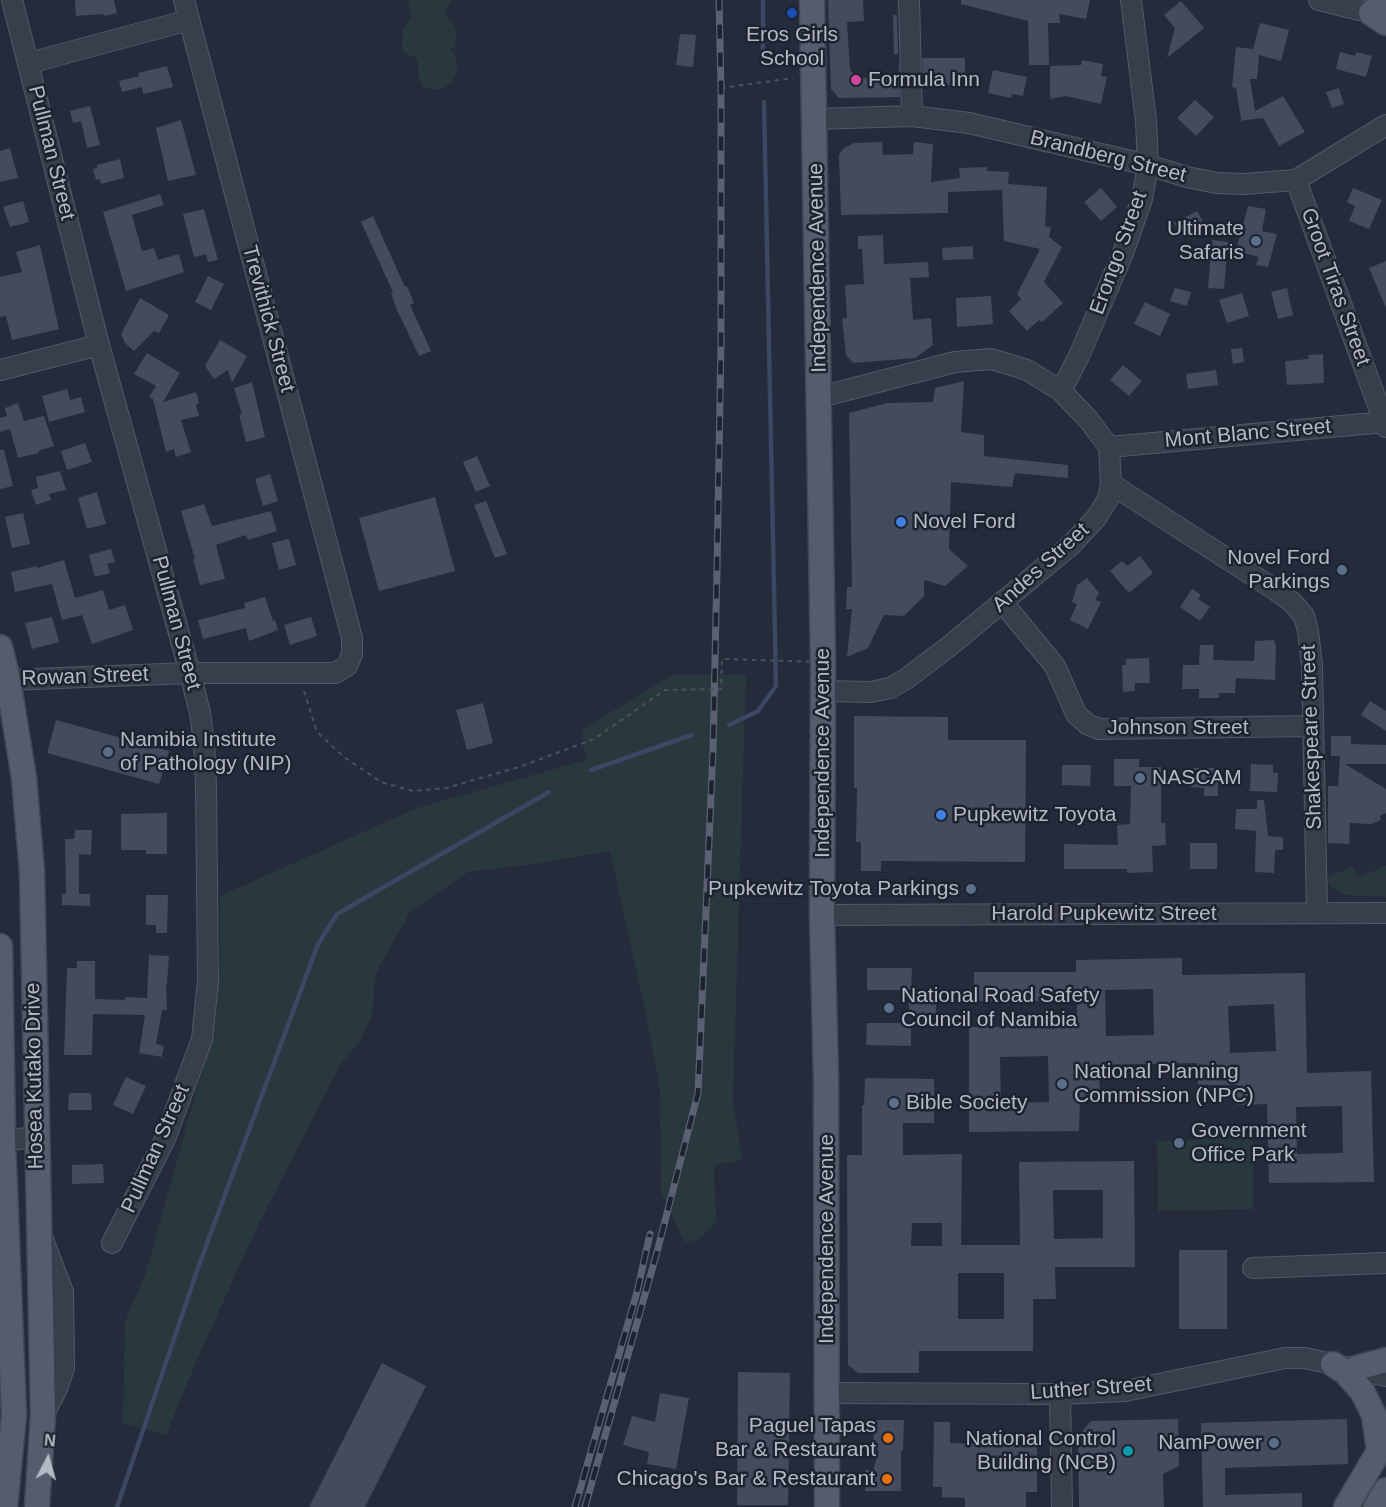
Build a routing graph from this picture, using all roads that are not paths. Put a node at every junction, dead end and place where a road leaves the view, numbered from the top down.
1 (12, 0) edge
2 (184, 0) edge
3 (812, 0) edge
4 (909, 0) edge
5 (1131, 0) edge
6 (1319, 0) edge
7 (1382, 13) edge
8 (189, 20) junction
9 (29, 63) junction
10 (912, 116) junction
11 (816, 119) junction
12 (1386, 125) edge
13 (1148, 165) junction
14 (1296, 180) junction
15 (99, 345) junction
16 (0, 370) edge
17 (1061, 391) junction
18 (820, 397) junction
19 (1386, 424) edge
20 (1109, 447) junction
21 (1111, 484) junction
22 (1002, 603) junction
23 (352, 638) joint
24 (0, 647) edge
25 (190, 673) junction
26 (8, 680) junction
27 (823, 691) junction
28 (1312, 726) junction
29 (1317, 913) junction
30 (1386, 913) edge
31 (822, 915) junction
32 (0, 946) edge
33 (36, 1137) junction
34 (1, 1141) edge
35 (112, 1243) dead end
36 (1386, 1263) edge
37 (1253, 1268) dead end
38 (1386, 1360) edge
39 (1345, 1366) junction
40 (1386, 1376) edge
41 (827, 1393) junction
42 (1060, 1394) junction
43 (1382, 1445) edge
44 (1386, 1490) edge
45 (6, 1507) edge
46 (37, 1507) edge
47 (827, 1507) edge
48 (1062, 1507) edge
49 (1346, 1507) edge
50 (1376, 1507) edge

1 - 9 street, Pullman Street
2 - 8 street, Trevithick Street
3 - 11 main road, Independence Avenue
4 - 10 street
5 - 13 street, Erongo Street
6 - 7 street
8 - 9 street
8 - 23 street, Trevithick Street
9 - 15 street, Pullman Street
10 - 11 street, Brandberg Street
10 - 13 street, Brandberg Street
11 - 18 main road, Independence Avenue
12 - 14 street, Brandberg Street
13 - 14 street, Brandberg Street
13 - 17 street, Erongo Street
14 - 19 street, Groot Tiras Street
15 - 16 street
15 - 25 street, Pullman Street
17 - 18 street
17 - 20 street
18 - 27 main road, Independence Avenue
19 - 20 street, Mont Blanc Street
20 - 21 street, Andes Street
21 - 22 street, Andes Street
21 - 28 street, Shakespeare Street
22 - 27 street, Andes Street
22 - 28 street, Johnson Street
23 - 25 street, Rowan Street
24 - 26 main road, Hosea Kutako Drive
25 - 26 street, Rowan Street
25 - 35 street, Pullman Street
26 - 33 main road, Hosea Kutako Drive
27 - 31 main road, Independence Avenue
28 - 29 street, Shakespeare Street
29 - 30 street, Harold Pupkewitz Street
29 - 31 street, Harold Pupkewitz Street
31 - 41 main road, Independence Avenue
32 - 34 main road, Hosea Kutako Drive
33 - 34 street
33 - 46 main road, Hosea Kutako Drive
34 - 45 main road, Hosea Kutako Drive
36 - 37 street
38 - 39 main road
39 - 40 street, Luther Street
39 - 42 street, Luther Street
39 - 43 main road
41 - 42 street, Luther Street
41 - 47 main road, Independence Avenue
42 - 48 street
43 - 49 main road
44 - 50 main road

